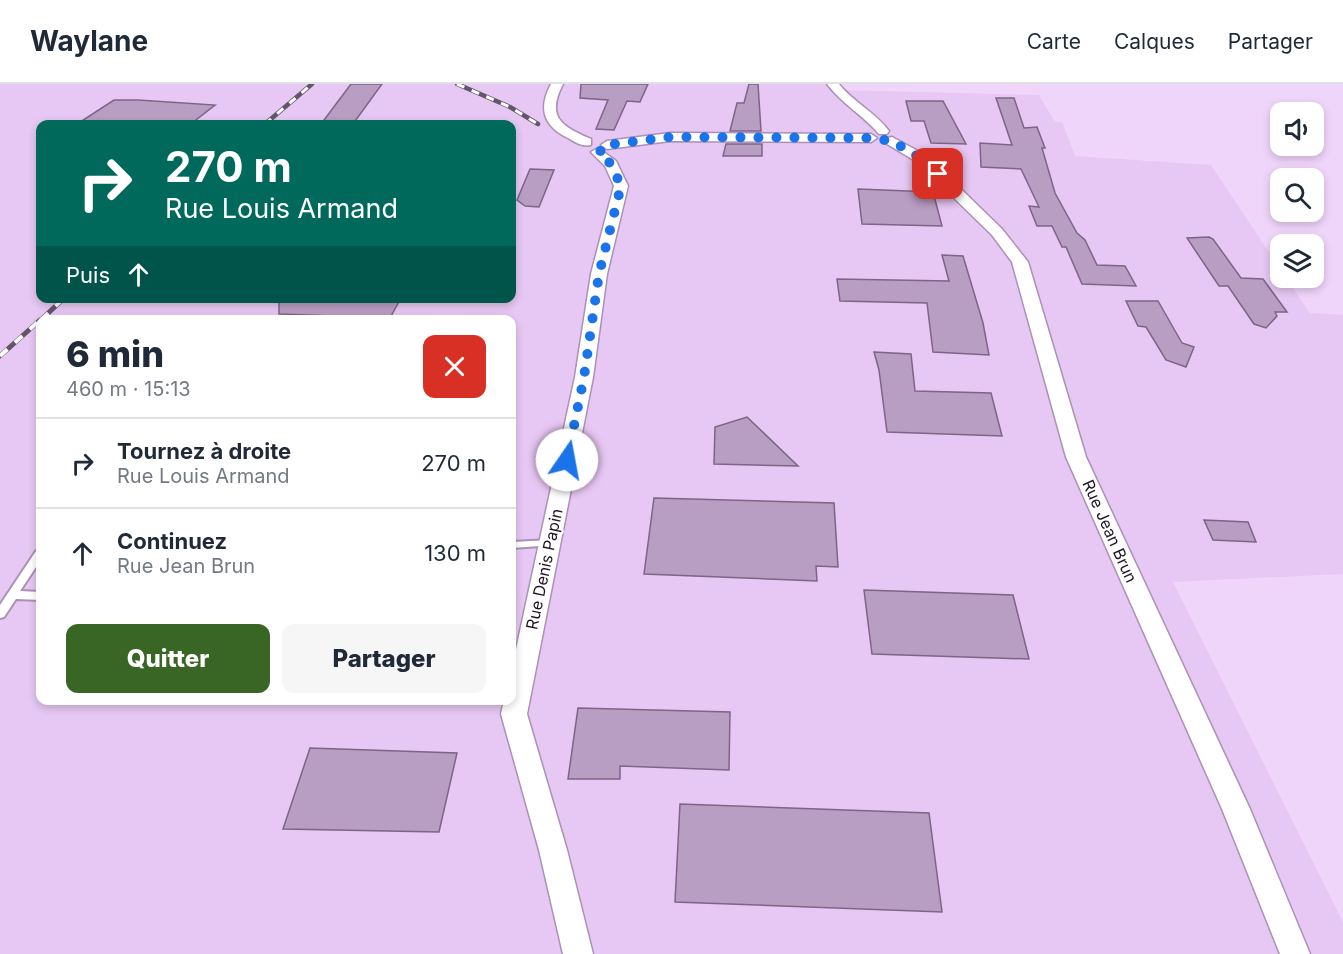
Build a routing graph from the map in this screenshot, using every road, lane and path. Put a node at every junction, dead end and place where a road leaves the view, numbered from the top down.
1 (557, 84) edge
2 (833, 84) edge
3 (887, 136) junction
4 (597, 146) junction
5 (549, 543) junction
6 (516, 544) edge
7 (36, 560) edge
8 (15, 595) junction
9 (36, 596) edge
10 (0, 614) edge
11 (516, 704) edge
12 (516, 705) edge
13 (578, 954) edge
14 (1295, 954) edge

1 - 4 street, Rue Denis Papin
2 - 3 street, Rue Jean Brun
3 - 4 street
3 - 14 street, Rue Jean Brun
4 - 5 street, Rue Denis Papin
5 - 6 lane
5 - 11 street, Rue Denis Papin
7 - 8 lane
8 - 9 lane
8 - 10 lane
12 - 13 street, Rue Denis Papin

